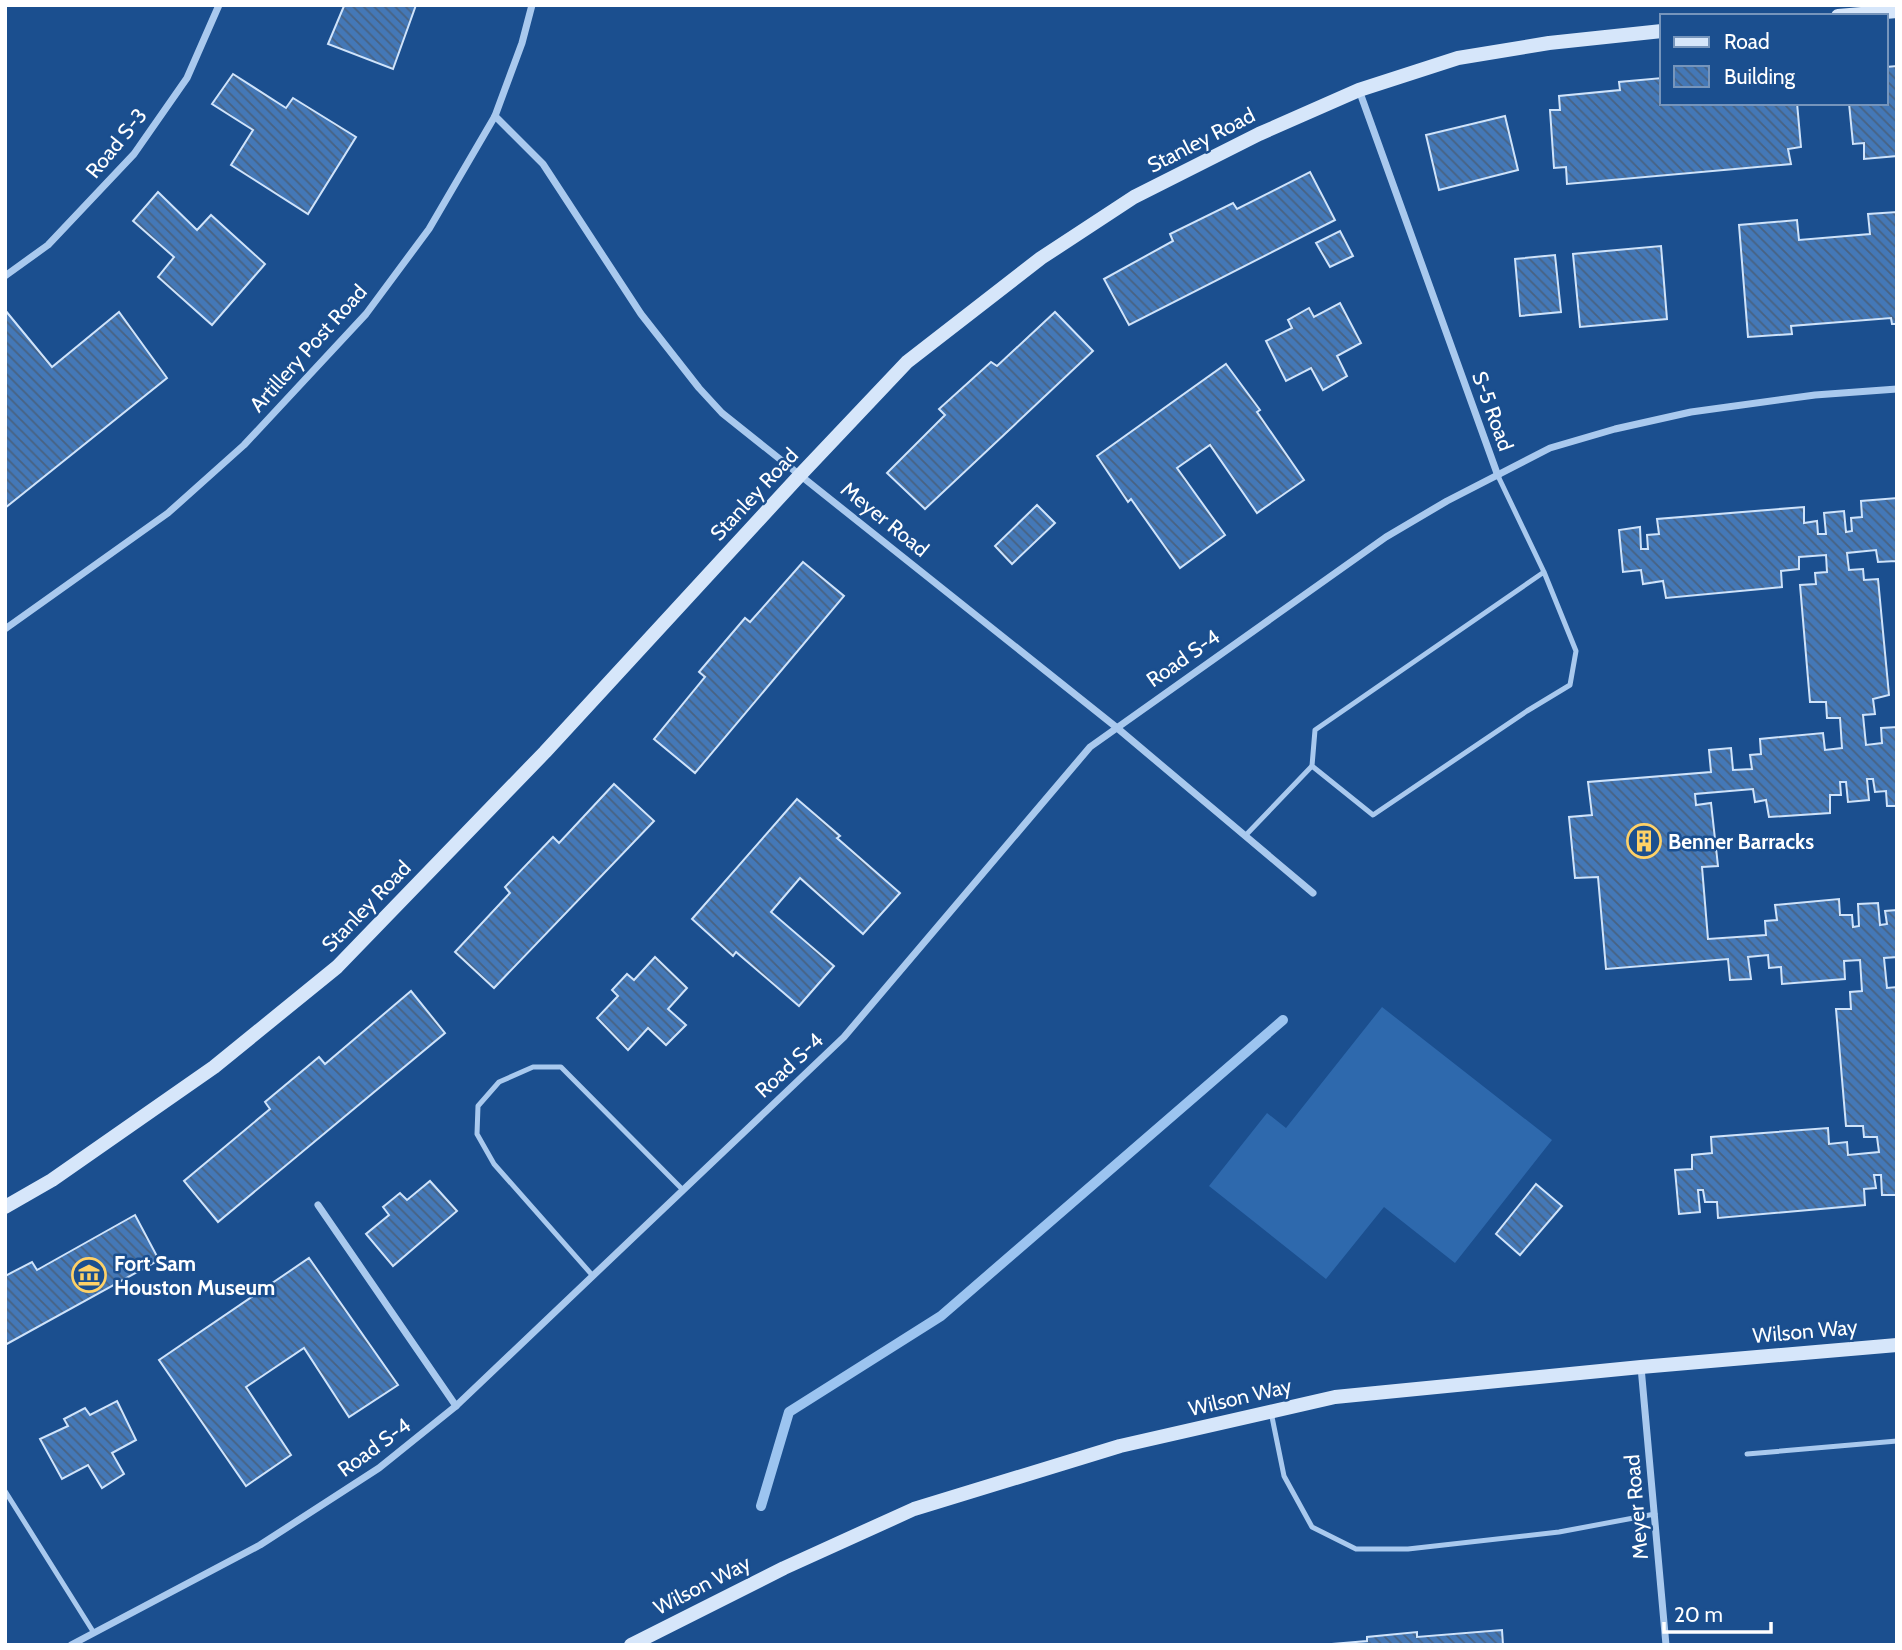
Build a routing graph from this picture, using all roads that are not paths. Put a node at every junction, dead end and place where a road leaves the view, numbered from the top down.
1 (219, 5) edge
2 (532, 5) edge
3 (1897, 11) edge
4 (1862, 14) edge
5 (1660, 31) edge
6 (1359, 90) junction
7 (495, 116) junction
8 (5, 276) edge
9 (1897, 389) edge
10 (801, 474) junction
11 (1498, 476) junction
12 (1544, 572) junction
13 (5, 629) edge
14 (1116, 727) junction
15 (1312, 766) junction
16 (1245, 836) junction
17 (1313, 892) dead end
18 (683, 1191) junction
19 (318, 1205) dead end
20 (5, 1207) edge
21 (593, 1276) junction
22 (1897, 1345) edge
23 (1641, 1367) junction
24 (456, 1406) junction
25 (1271, 1412) junction
26 (1897, 1441) edge
27 (1747, 1454) dead end
28 (5, 1491) edge
29 (1654, 1514) junction
30 (94, 1633) junction
31 (71, 1645) edge
32 (631, 1645) edge
33 (1666, 1645) edge

1 - 8 street, Road S-3
2 - 7 street, Artillery Post Road
3 - 4 street
5 - 6 street, Stanley Road
6 - 10 street, Stanley Road
6 - 11 street, S-5 Road
7 - 10 street, Meyer Road
7 - 13 street, Artillery Post Road
9 - 11 street, S-5 Road
10 - 14 street, Meyer Road
10 - 20 street, Stanley Road
11 - 12 lane
11 - 14 street, Road S-4
12 - 15 lane
12 - 15 lane
14 - 16 street, Meyer Road
14 - 18 street, Road S-4
15 - 16 lane
16 - 17 street, Meyer Road
18 - 21 street, Road S-4
18 - 21 lane
19 - 24 street
21 - 24 street, Road S-4
22 - 23 street, Wilson Way
23 - 25 street, Wilson Way
23 - 29 street, Meyer Road
24 - 30 street, Road S-4
25 - 29 lane
25 - 32 street, Wilson Way
26 - 27 lane
28 - 30 lane
29 - 33 street, Meyer Road
30 - 31 street, Road S-4

